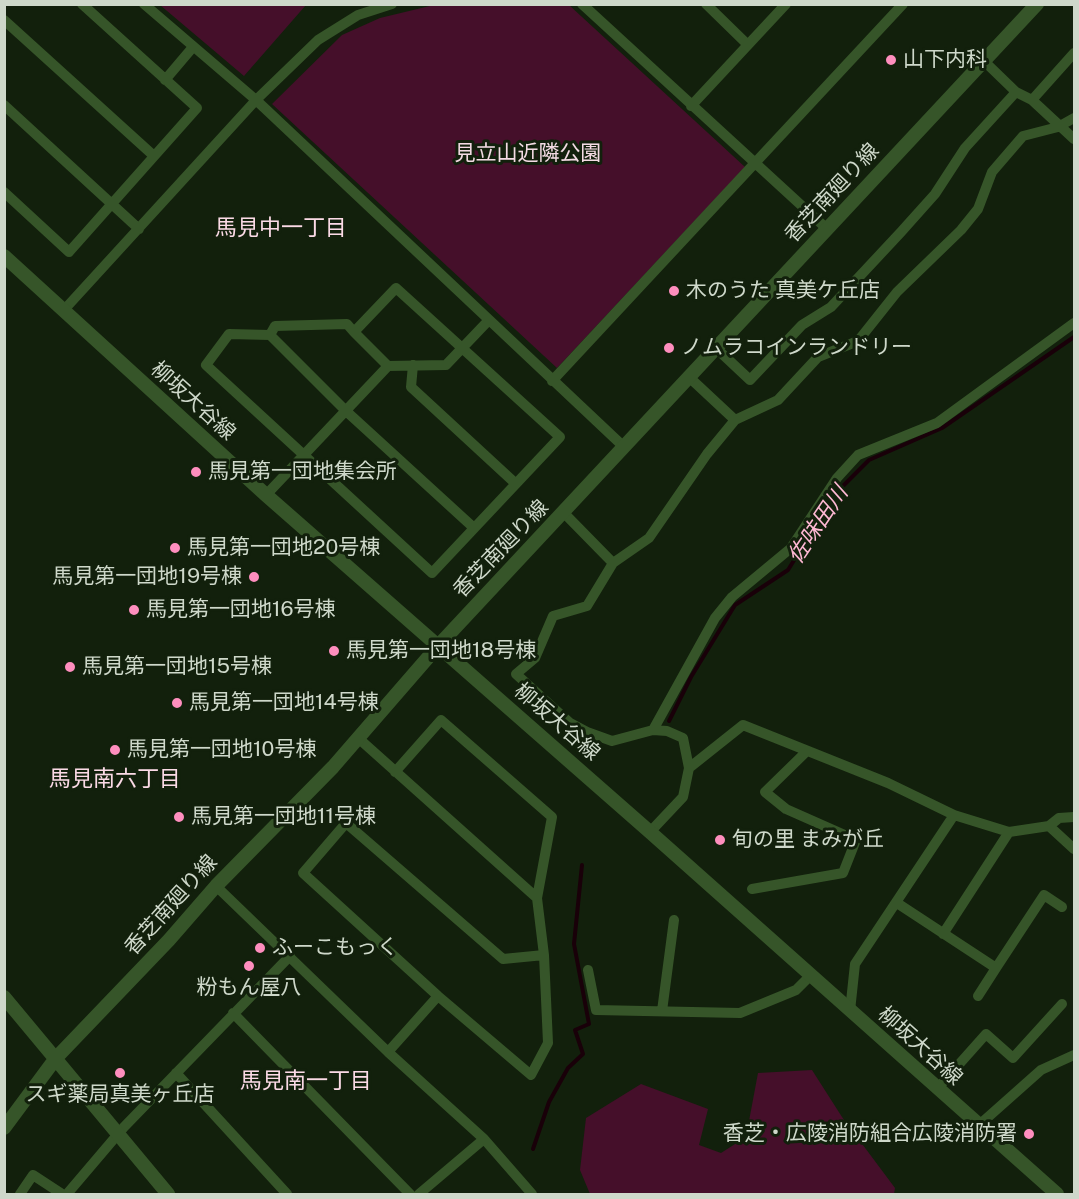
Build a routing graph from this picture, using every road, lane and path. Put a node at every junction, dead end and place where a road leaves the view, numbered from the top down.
1 (82, 4) edge
2 (144, 4) edge
3 (392, 4) edge
4 (582, 4) edge
5 (706, 4) edge
6 (786, 4) edge
7 (903, 4) edge
8 (1036, 4) edge
9 (4, 20) edge
10 (748, 45) junction
11 (193, 47) junction
12 (1074, 53) edge
13 (984, 61) junction
14 (165, 80) junction
15 (1016, 92) junction
16 (256, 100) junction
17 (1032, 100) junction
18 (4, 105) edge
19 (691, 106) junction
20 (1074, 118) edge
21 (1058, 127) junction
22 (1074, 139) edge
23 (154, 156) junction
24 (754, 164) junction
25 (4, 192) edge
26 (113, 203) junction
27 (826, 228) junction
28 (139, 229) junction
29 (4, 256) edge
30 (63, 312) junction
31 (488, 321) junction
32 (1074, 323) edge
33 (354, 332) junction
34 (270, 335) junction
35 (463, 349) junction
36 (717, 349) junction
37 (413, 365) junction
38 (388, 366) junction
39 (690, 378) junction
40 (552, 381) junction
41 (346, 411) junction
42 (735, 420) junction
43 (624, 447) junction
44 (304, 457) junction
45 (514, 483) junction
46 (266, 495) junction
47 (564, 513) junction
48 (474, 528) junction
49 (613, 563) junction
50 (438, 646) junction
51 (653, 730) junction
52 (357, 737) junction
53 (807, 751) junction
54 (689, 768) junction
55 (395, 772) junction
56 (954, 815) junction
57 (1074, 816) edge
58 (1048, 826) junction
59 (651, 832) junction
60 (1009, 832) junction
61 (1074, 849) edge
62 (216, 886) junction
63 (752, 889) dead end
64 (537, 898) junction
65 (897, 903) junction
66 (1062, 907) dead end
67 (674, 920) dead end
68 (943, 934) junction
69 (544, 955) junction
70 (290, 956) junction
71 (996, 968) junction
72 (588, 970) dead end
73 (811, 975) junction
74 (438, 996) junction
75 (978, 996) dead end
76 (4, 997) edge
77 (1062, 1004) dead end
78 (662, 1011) junction
79 (850, 1011) junction
80 (233, 1013) junction
81 (388, 1052) junction
82 (1074, 1055) edge
83 (56, 1058) junction
84 (176, 1073) junction
85 (937, 1089) junction
86 (978, 1126) junction
87 (4, 1128) edge
88 (119, 1135) junction
89 (484, 1139) junction
90 (20, 1194) edge
91 (62, 1194) edge
92 (67, 1194) edge
93 (168, 1194) edge
94 (287, 1194) edge
95 (410, 1194) edge
96 (419, 1194) edge
97 (532, 1194) edge
98 (1056, 1194) edge

1 - 14 street
2 - 11 street
3 - 16 street
4 - 19 street
5 - 10 street
6 - 10 street
7 - 24 street
8 - 13 street, 香芝南廻り線
9 - 23 street
10 - 19 street
11 - 14 street
11 - 16 street
12 - 17 street
13 - 15 street
13 - 27 street, 香芝南廻り線
14 - 23 street
15 - 17 street
15 - 36 street
16 - 28 street
16 - 31 street
17 - 21 street
18 - 26 street
19 - 24 street
20 - 21 street
21 - 22 street
21 - 42 street
23 - 26 street
24 - 27 street
24 - 40 street
25 - 26 street
26 - 28 street
27 - 36 street, 香芝南廻り線
28 - 30 street
29 - 30 street, 柳坂大谷線
30 - 46 street, 柳坂大谷線
31 - 35 street
31 - 40 street
32 - 51 street
33 - 34 street
33 - 35 street
33 - 38 street
34 - 41 street
34 - 44 street
35 - 37 street
35 - 45 street
36 - 39 street, 香芝南廻り線
37 - 38 street
37 - 45 street
38 - 41 street
39 - 42 street
39 - 43 street, 香芝南廻り線
40 - 43 street
41 - 44 street
41 - 48 street
42 - 49 street
43 - 47 street, 香芝南廻り線
44 - 46 street
44 - 48 street
45 - 48 street
46 - 50 street, 柳坂大谷線
47 - 49 street
47 - 50 street, 香芝南廻り線
49 - 51 street
50 - 52 street, 香芝南廻り線
50 - 59 street, 柳坂大谷線
51 - 54 street
52 - 55 street
52 - 62 street, 香芝南廻り線
53 - 54 street
53 - 56 street
53 - 63 street
54 - 59 street
55 - 64 street
55 - 64 street
56 - 60 street
56 - 65 street
57 - 58 street
58 - 60 street
58 - 61 street
59 - 73 street, 柳坂大谷線
60 - 68 street
62 - 70 street
62 - 83 street, 香芝南廻り線
64 - 69 street
65 - 68 street
65 - 79 street
66 - 71 street
67 - 78 street
68 - 71 street
69 - 74 street
69 - 74 street
70 - 80 street
70 - 81 street
71 - 75 street
72 - 78 street
73 - 78 street
73 - 79 street, 柳坂大谷線
74 - 81 street
76 - 83 street
77 - 85 street
79 - 85 street, 柳坂大谷線
80 - 84 street
80 - 95 street
81 - 89 street
82 - 86 street
83 - 87 street, 香芝南廻り線
83 - 88 street
84 - 88 street
84 - 94 street
85 - 86 street, 柳坂大谷線
86 - 98 street, 柳坂大谷線
88 - 92 street
88 - 93 street
89 - 96 street
89 - 97 street
90 - 91 street

